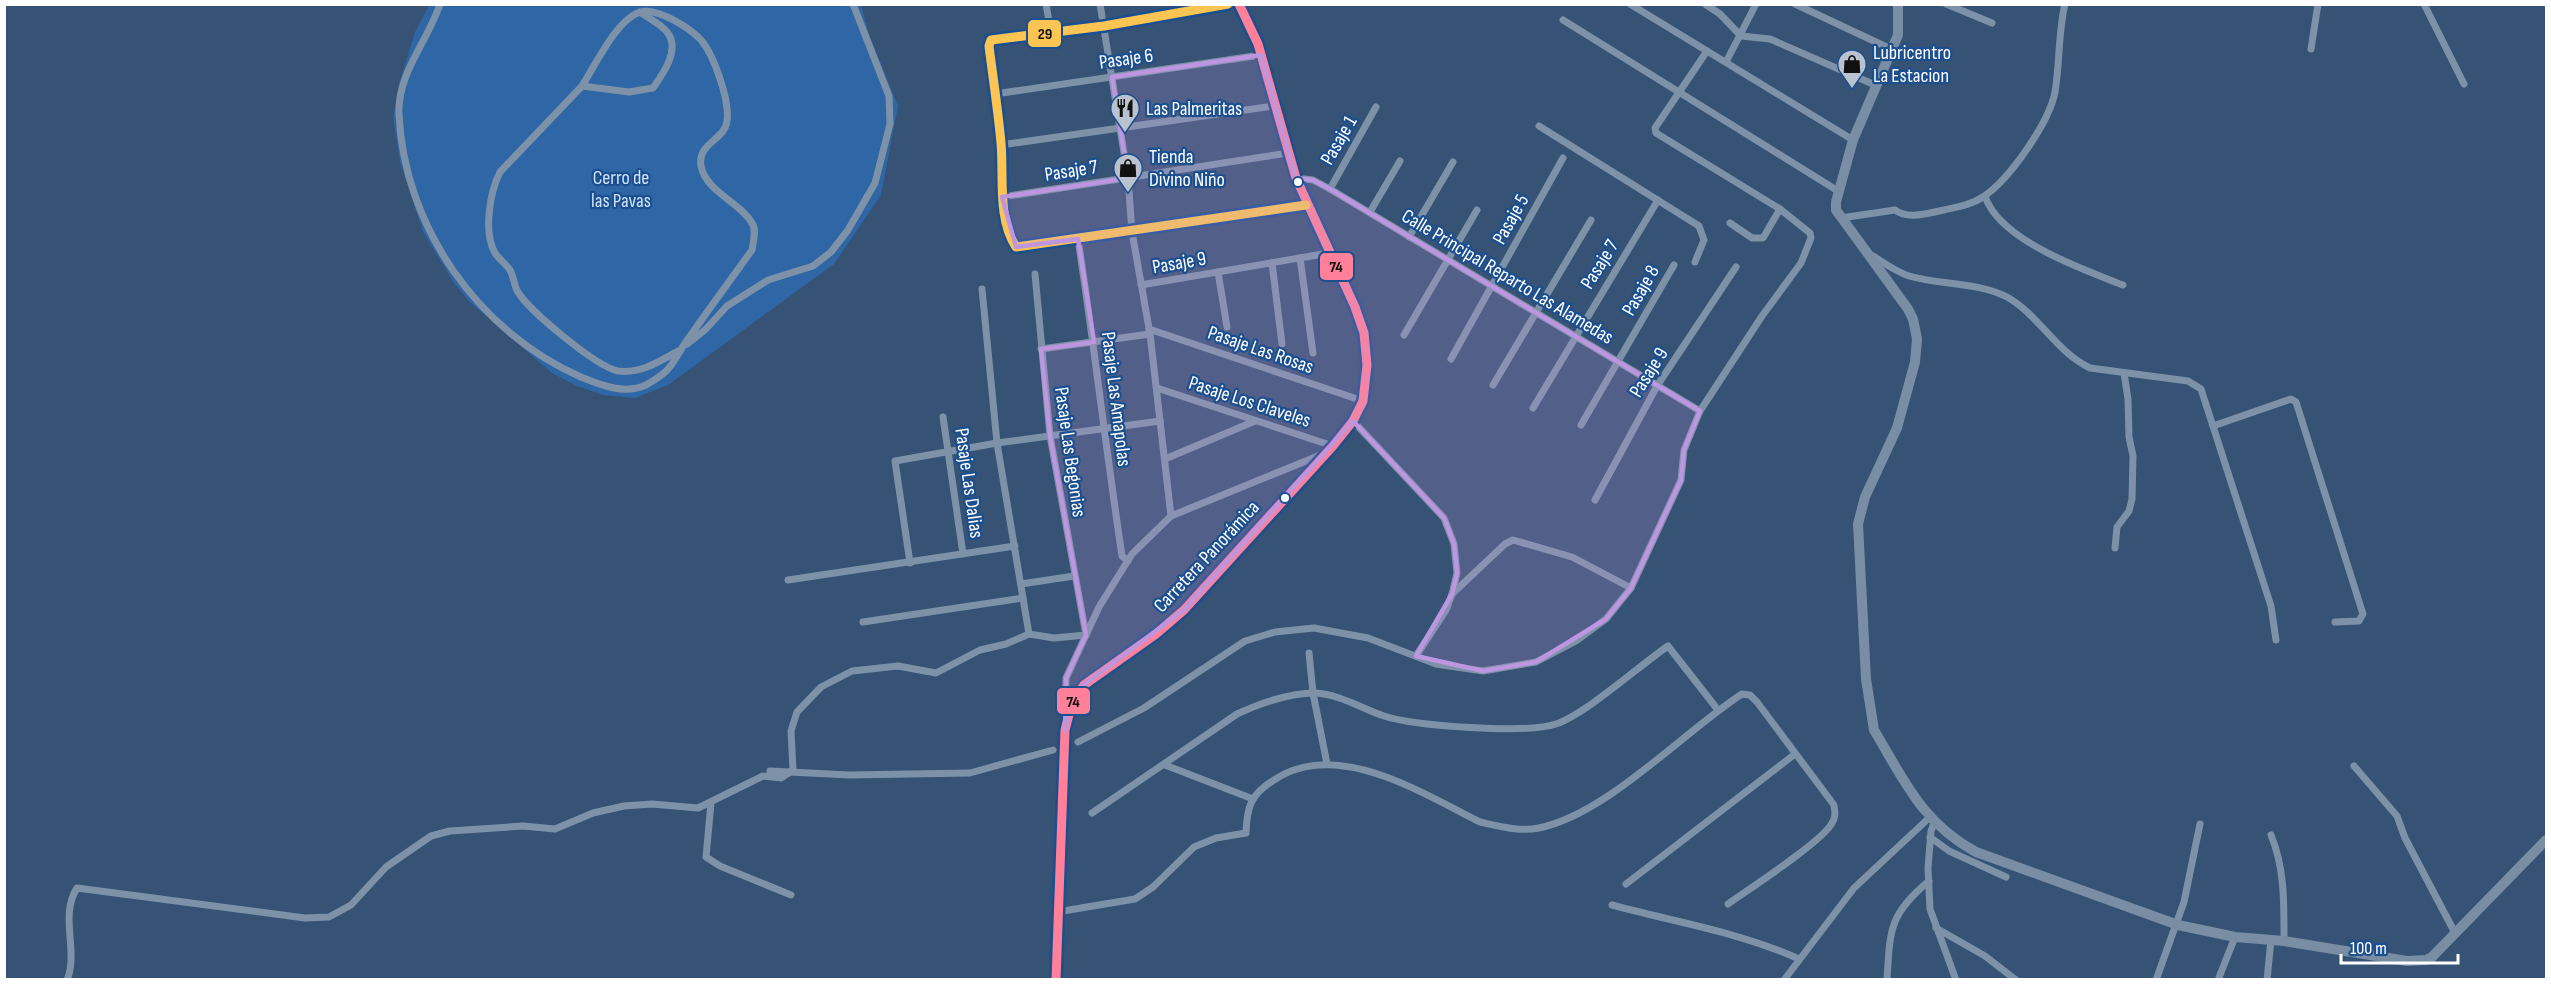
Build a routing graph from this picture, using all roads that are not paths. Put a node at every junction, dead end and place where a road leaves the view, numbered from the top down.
1 (440, 4) edge
2 (853, 4) edge
3 (1046, 4) edge
4 (1100, 4) edge
5 (1228, 4) edge
6 (1239, 4) edge
7 (1630, 4) edge
8 (1705, 4) edge
9 (1755, 4) edge
10 (1795, 4) edge
11 (1946, 4) edge
12 (2065, 4) edge
13 (2319, 4) edge
14 (2424, 4) edge
15 (1897, 5) edge
16 (640, 12) junction
17 (1563, 20) dead end
18 (1992, 22) dead end
19 (1104, 26) junction
20 (1051, 33) junction
21 (1741, 36) junction
22 (2311, 49) dead end
23 (1893, 50) junction
24 (1707, 51) junction
25 (1261, 55) junction
26 (1726, 62) junction
27 (1113, 77) junction
28 (2464, 84) dead end
29 (1875, 85) junction
30 (582, 86) junction
31 (1678, 93) junction
32 (995, 94) junction
33 (1274, 106) junction
34 (1376, 107) dead end
35 (1539, 126) dead end
36 (1120, 128) junction
37 (1853, 140) junction
38 (1001, 145) junction
39 (1288, 153) junction
40 (1563, 158) dead end
41 (1400, 161) dead end
42 (1453, 162) dead end
43 (1128, 178) junction
44 (1296, 178) junction
45 (1329, 189) junction
46 (1838, 191) junction
47 (1985, 196) junction
48 (1002, 197) junction
49 (1658, 200) junction
50 (1306, 205) junction
51 (1780, 209) junction
52 (1477, 210) dead end
53 (1370, 212) junction
54 (1841, 218) junction
55 (1591, 220) dead end
56 (1730, 222) dead end
57 (1132, 232) junction
58 (1409, 237) junction
59 (1078, 239) junction
60 (1329, 253) junction
61 (1868, 254) junction
62 (1300, 258) junction
63 (1448, 260) junction
64 (1695, 262) dead end
65 (1272, 263) junction
66 (1674, 265) dead end
67 (1736, 267) dead end
68 (1218, 272) junction
69 (1035, 274) dead end
70 (1141, 285) junction
71 (2123, 285) dead end
72 (1492, 286) junction
73 (982, 289) dead end
74 (1535, 312) junction
75 (1227, 327) dead end
76 (1149, 332) junction
77 (1404, 334) dead end
78 (1575, 335) junction
79 (1094, 342) junction
80 (1282, 344) dead end
81 (1041, 349) junction
82 (680, 350) junction
83 (1313, 353) dead end
84 (1451, 359) dead end
85 (1617, 361) junction
86 (2124, 373) junction
87 (1493, 386) dead end
88 (1657, 386) junction
89 (1157, 387) junction
90 (1363, 400) junction
91 (1533, 408) dead end
92 (1700, 411) junction
93 (944, 417) dead end
94 (1160, 421) junction
95 (1255, 421) junction
96 (1353, 421) junction
97 (1581, 425) dead end
98 (2213, 426) junction
99 (1102, 429) junction
100 (1050, 436) junction
101 (997, 443) junction
102 (1333, 446) junction
103 (947, 453) junction
104 (1323, 454) junction
105 (1165, 459) junction
106 (1595, 500) dead end
107 (1171, 516) junction
108 (1015, 546) junction
109 (2115, 548) dead end
110 (963, 554) junction
111 (1128, 561) junction
112 (910, 562) junction
113 (1074, 576) junction
114 (788, 580) dead end
115 (1021, 584) junction
116 (1630, 588) junction
117 (1452, 594) junction
118 (1023, 598) junction
119 (863, 622) dead end
120 (2335, 622) dead end
121 (1029, 634) junction
122 (1086, 635) junction
123 (2276, 640) dead end
124 (1309, 653) dead end
125 (1416, 656) junction
126 (1313, 693) junction
127 (1718, 710) junction
128 (1065, 730) junction
129 (1078, 742) dead end
130 (1053, 750) dead end
131 (1795, 754) junction
132 (1327, 764) junction
133 (1165, 765) junction
134 (2354, 766) dead end
135 (793, 770) junction
136 (770, 771) dead end
137 (1253, 799) junction
138 (711, 803) junction
139 (1092, 813) dead end
140 (1932, 821) junction
141 (2200, 824) dead end
142 (2271, 835) dead end
143 (1930, 837) junction
144 (2547, 840) edge
145 (2006, 877) dead end
146 (1929, 881) junction
147 (1626, 884) dead end
148 (791, 895) dead end
149 (1728, 904) dead end
150 (1612, 905) dead end
151 (1057, 912) junction
152 (2178, 925) junction
153 (1936, 928) junction
154 (2456, 933) junction
155 (2235, 937) junction
156 (2271, 940) junction
157 (2284, 941) junction
158 (1799, 959) junction
159 (67, 980) edge
160 (1056, 980) edge
161 (1784, 980) edge
162 (1887, 980) edge
163 (1956, 980) edge
164 (2016, 980) edge
165 (2156, 980) edge
166 (2218, 980) edge
167 (2267, 980) edge

1 - 82 street
2 - 82 street
3 - 20 street
4 - 19 street
5 - 19 street
6 - 25 street, Carretera Panorámica
7 - 24 street
8 - 21 street
9 - 21 street
10 - 23 street
11 - 18 street
12 - 47 street
13 - 22 street
14 - 28 street
15 - 23 street
16 - 30 street
16 - 30 street
16 - 82 street
17 - 31 street
19 - 20 street
19 - 27 street
20 - 32 street
21 - 26 street
21 - 29 street
23 - 29 street
24 - 26 street
24 - 31 street
25 - 27 street, Pasaje 6
25 - 33 street, Carretera Panorámica
26 - 37 street
27 - 32 street, Pasaje 6
27 - 36 street
29 - 37 street
30 - 82 street
31 - 46 street
31 - 51 street
32 - 38 street
33 - 36 street
33 - 39 street, Carretera Panorámica
34 - 45 street, Pasaje 1
35 - 49 street
36 - 38 street
36 - 43 street
37 - 46 street
38 - 48 street
39 - 43 street, Pasaje 7
39 - 44 street, Carretera Panorámica
40 - 72 street, Pasaje 5
41 - 53 street
42 - 58 street
43 - 48 street, Pasaje 7
43 - 57 street
44 - 45 street, Calle Principal Reparto Las Alamedas
44 - 50 street, Carretera Panorámica
45 - 53 street, Calle Principal Reparto Las Alamedas
46 - 54 street
47 - 54 street
47 - 71 street
48 - 59 street
49 - 64 street
49 - 78 street, Pasaje 7
50 - 57 street
50 - 60 street, Carretera Panorámica
51 - 56 street
51 - 92 street
52 - 63 street
53 - 58 street, Calle Principal Reparto Las Alamedas
54 - 61 street
55 - 74 street
57 - 59 street
57 - 70 street
58 - 63 street, Calle Principal Reparto Las Alamedas
59 - 79 street, Pasaje Las Amapolas
60 - 62 street, Pasaje 9
60 - 90 street, Carretera Panorámica
61 - 86 street
61 - 140 street
62 - 65 street, Pasaje 9
62 - 83 street
63 - 72 street, Calle Principal Reparto Las Alamedas
63 - 77 street
65 - 68 street, Pasaje 9
65 - 80 street
66 - 85 street, Pasaje 8
67 - 88 street, Pasaje 9
68 - 70 street, Pasaje 9
68 - 75 street
69 - 81 street, Pasaje Las Begonias
70 - 76 street
72 - 74 street, Calle Principal Reparto Las Alamedas
72 - 84 street, Pasaje 5
73 - 101 street
74 - 78 street, Calle Principal Reparto Las Alamedas
74 - 87 street
76 - 79 street
76 - 89 street
76 - 90 street, Pasaje Las Rosas
78 - 85 street, Calle Principal Reparto Las Alamedas
78 - 91 street, Pasaje 7
79 - 81 street
79 - 99 street, Pasaje Las Amapolas
81 - 100 street, Pasaje Las Begonias
85 - 88 street, Calle Principal Reparto Las Alamedas
85 - 97 street, Pasaje 8
86 - 98 street
86 - 109 street
88 - 92 street, Calle Principal Reparto Las Alamedas
88 - 106 street, Pasaje 9
89 - 94 street
89 - 95 street, Pasaje Los Claveles
90 - 96 street, Carretera Panorámica
92 - 116 street
93 - 103 street, Pasaje Las Dalias
94 - 99 street
94 - 105 street
95 - 102 street, Pasaje Los Claveles
95 - 105 street
96 - 102 street, Carretera Panorámica
96 - 117 street
98 - 120 street
98 - 123 street
99 - 100 street
99 - 111 street, Pasaje Las Amapolas
100 - 101 street
100 - 113 street, Pasaje Las Begonias
101 - 103 street
101 - 108 street
102 - 104 street, Carretera Panorámica
103 - 110 street, Pasaje Las Dalias
103 - 112 street
104 - 107 street
104 - 128 street, Carretera Panorámica
105 - 107 street
107 - 111 street
108 - 110 street
108 - 115 street
110 - 112 street
111 - 122 street
112 - 114 street
113 - 115 street
113 - 122 street, Pasaje Las Begonias
115 - 118 street
116 - 117 street
116 - 125 street
117 - 125 street
118 - 119 street
118 - 121 street
121 - 122 street
121 - 135 street
122 - 128 street
124 - 126 street
125 - 129 street
126 - 127 street
126 - 132 street
126 - 133 street
127 - 131 street
127 - 132 street
128 - 151 street, Carretera Panorámica
130 - 135 street
131 - 147 street
131 - 149 street
132 - 137 street
133 - 137 street
133 - 139 street
134 - 154 street
135 - 136 street
135 - 138 street
137 - 151 street
138 - 148 street
138 - 159 street
140 - 143 street
140 - 152 street
140 - 158 street
141 - 152 street
142 - 157 street
143 - 145 street
143 - 146 street
144 - 154 street
146 - 153 street
146 - 162 street
150 - 158 street
151 - 160 street, Carretera Panorámica
152 - 155 street
152 - 165 street
153 - 163 street
153 - 164 street
154 - 157 street
155 - 156 street
155 - 166 street
156 - 157 street
156 - 167 street
158 - 161 street

